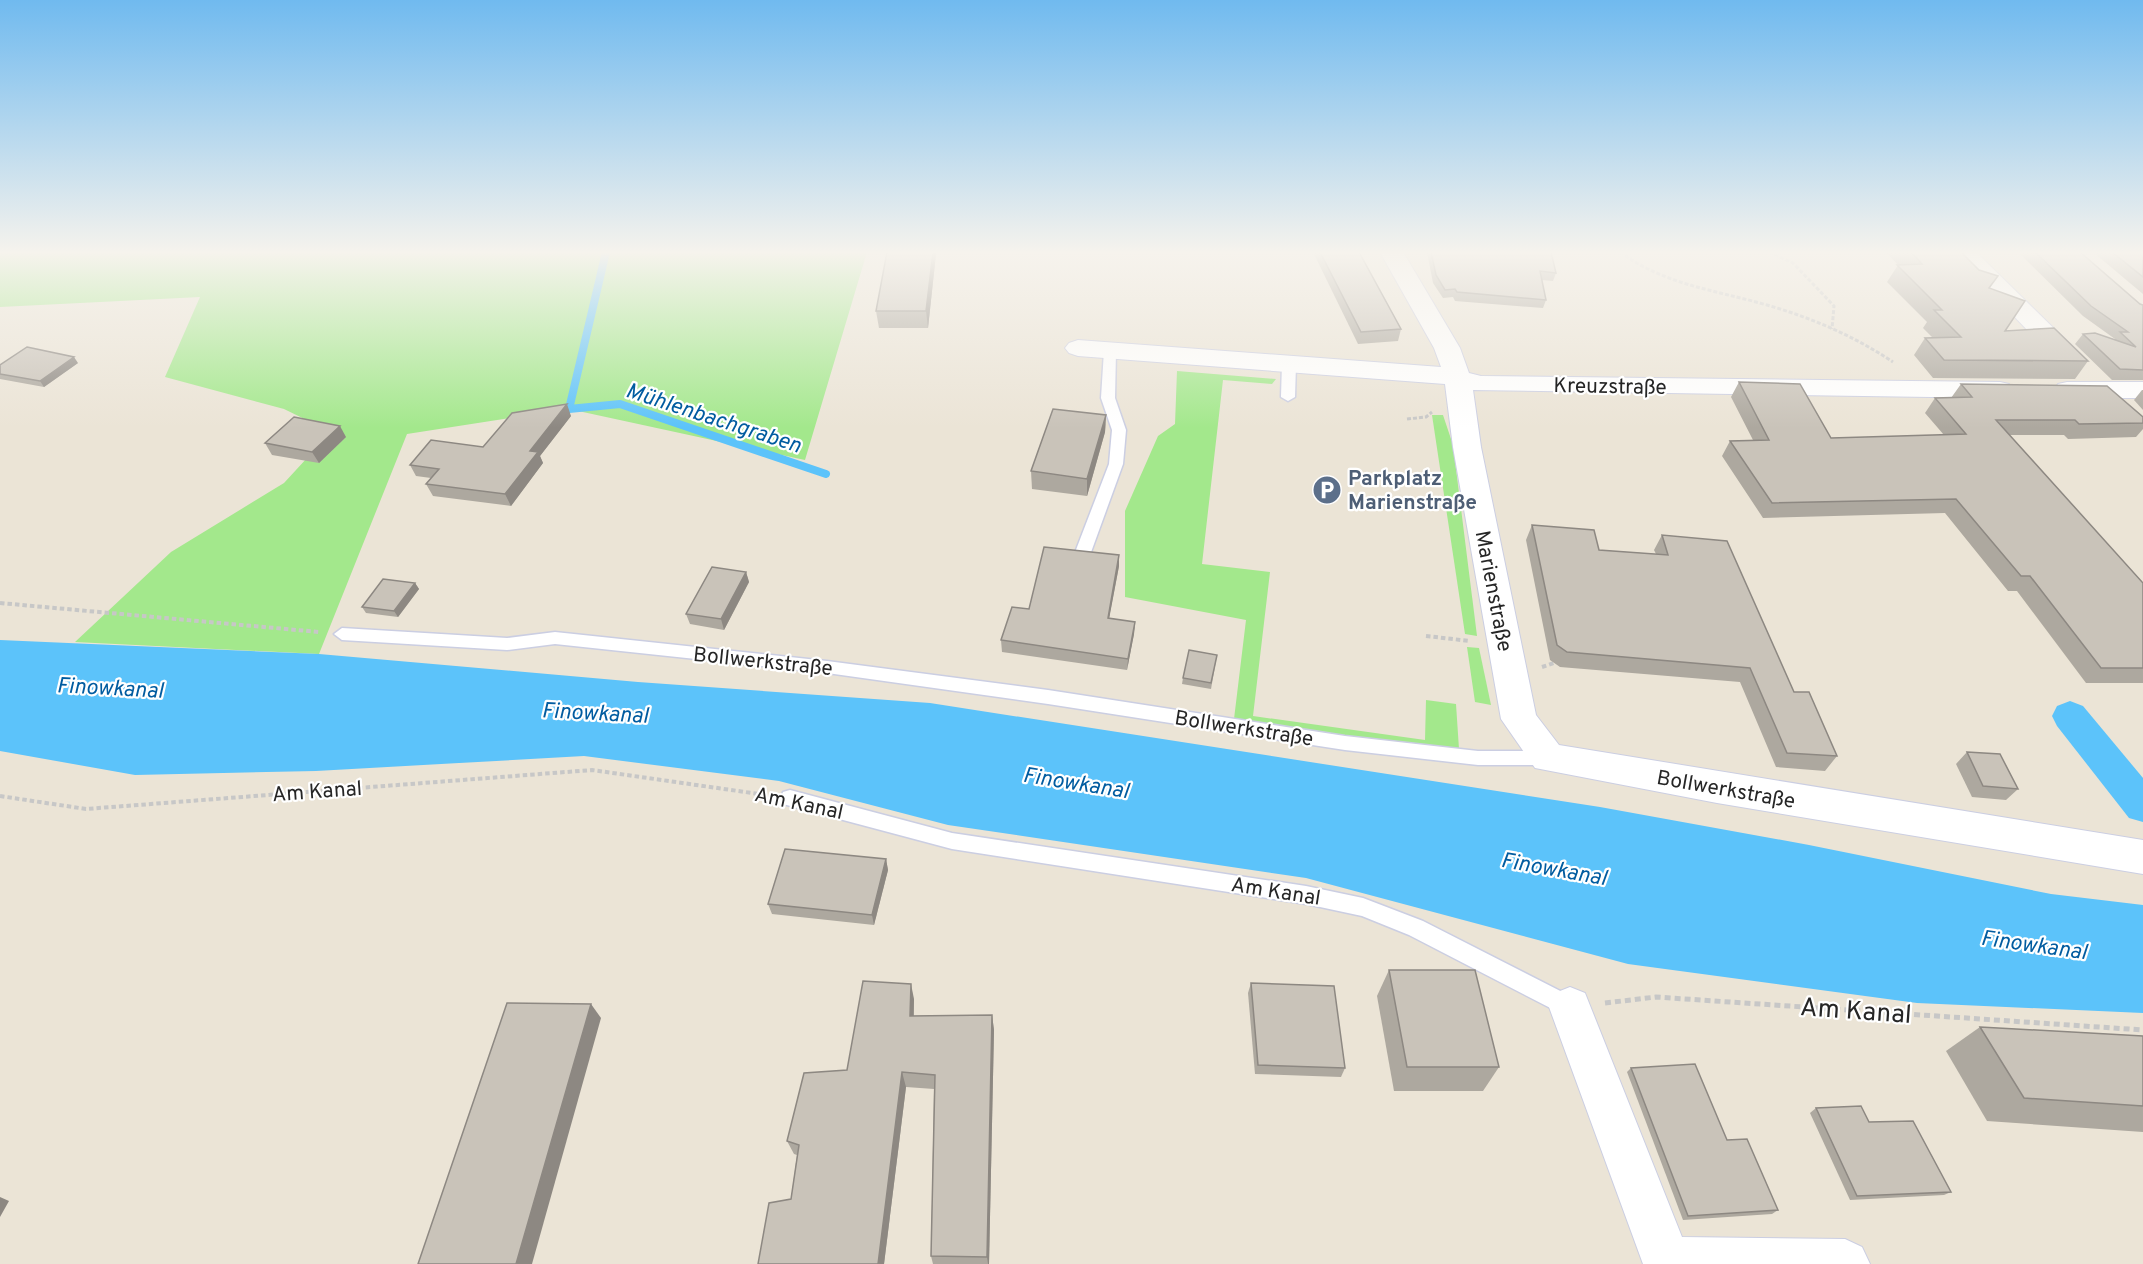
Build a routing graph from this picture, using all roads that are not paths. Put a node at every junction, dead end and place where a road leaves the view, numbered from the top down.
1 (1426, 311) edge
2 (2022, 311) edge
3 (1078, 348) dead end
4 (1110, 351) junction
5 (1289, 363) junction
6 (1458, 379) junction
7 (2102, 390) junction
8 (2143, 390) edge
9 (1288, 398) dead end
10 (2126, 412) edge
11 (1082, 555) edge
12 (342, 634) road end
13 (1548, 758) junction
14 (790, 798) road end
15 (2143, 857) edge
16 (1570, 1007) joint
17 (1668, 1262) edge
18 (1845, 1264) edge

1 - 6 street, Marienstraße
2 - 7 street
3 - 4 street, Kreuzstraße
4 - 5 street, Kreuzstraße
4 - 11 lane
5 - 6 street, Kreuzstraße
5 - 9 lane
6 - 7 street, Kreuzstraße
6 - 13 street, Marienstraße
7 - 8 street, Kreuzstraße
7 - 10 street
12 - 13 lane, Bollwerkstraße
13 - 15 street, Bollwerkstraße
14 - 16 lane, Am Kanal
16 - 17 street
17 - 18 street

